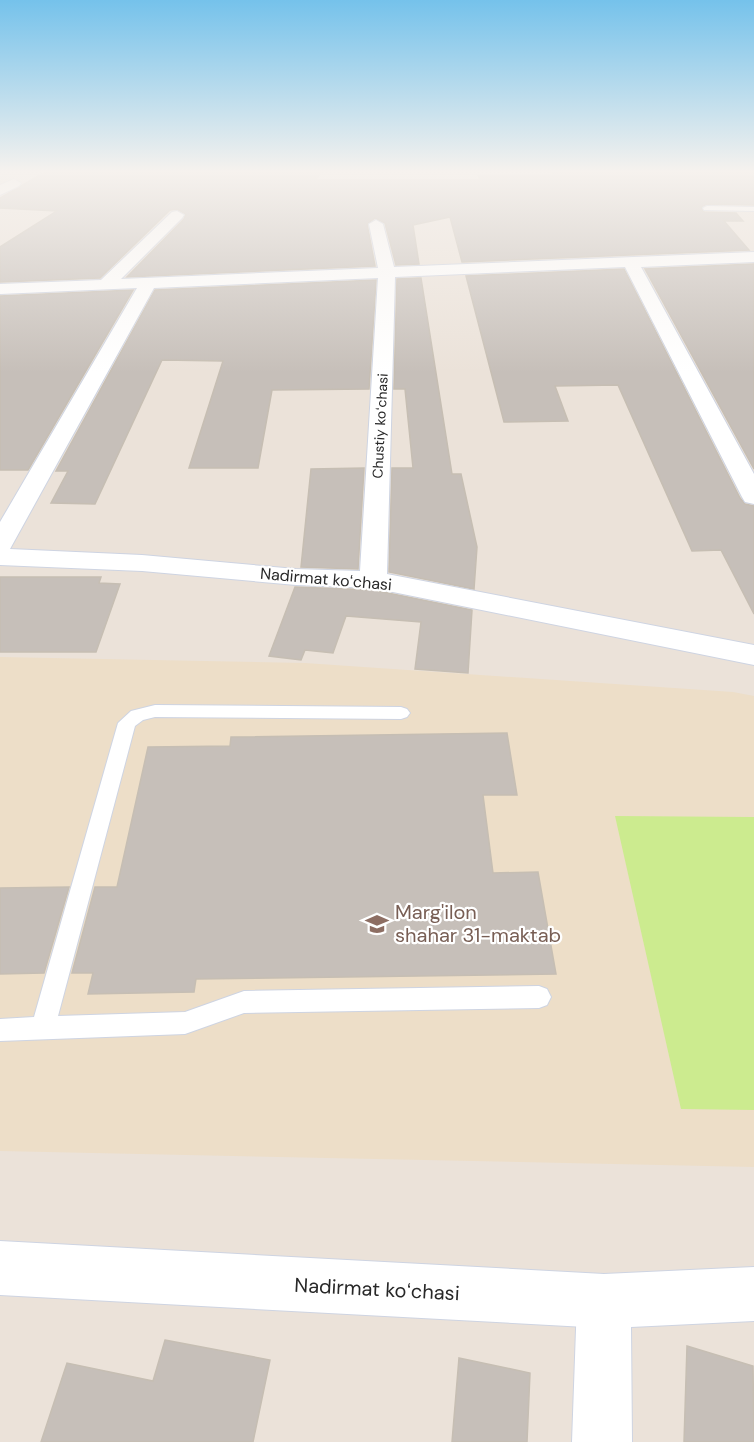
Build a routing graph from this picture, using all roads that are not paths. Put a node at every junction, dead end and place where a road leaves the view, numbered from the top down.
1 (152, 239) edge
2 (380, 239) edge
3 (754, 257) edge
4 (630, 262) junction
5 (387, 272) junction
6 (149, 282) junction
7 (106, 284) junction
8 (0, 289) edge
9 (754, 497) edge
10 (0, 545) edge
11 (0, 557) edge
12 (373, 580) junction
13 (754, 655) edge
14 (401, 713) dead end
15 (539, 997) dead end
16 (43, 1028) junction
17 (0, 1030) edge
18 (3, 1276) edge
19 (754, 1294) edge
20 (604, 1301) junction
21 (602, 1442) edge

1 - 7 street
2 - 5 street, Chustiy koʻchasi
3 - 4 street
4 - 5 street
4 - 9 street
5 - 6 street
5 - 12 street, Chustiy koʻchasi
6 - 7 street
6 - 10 street
7 - 8 street
11 - 12 street, Nadirmat koʻchasi
12 - 13 street, Nadirmat koʻchasi
14 - 16 lane
15 - 16 lane
16 - 17 lane
18 - 20 street, Nadirmat koʻchasi
19 - 20 street, Nadirmat koʻchasi
20 - 21 street

